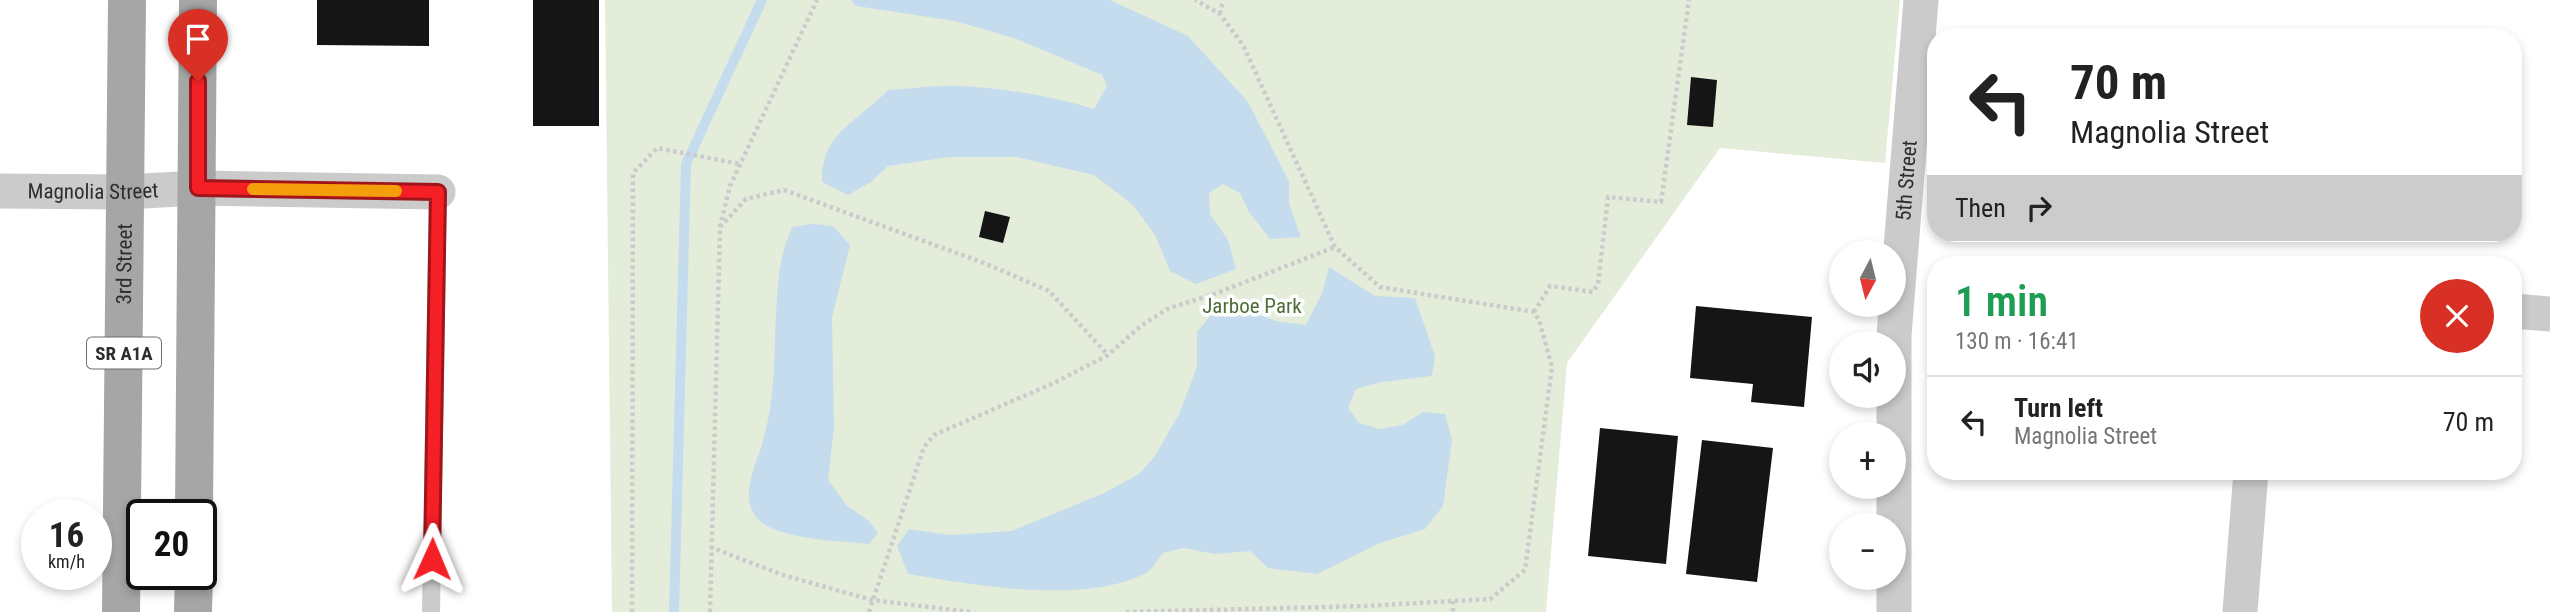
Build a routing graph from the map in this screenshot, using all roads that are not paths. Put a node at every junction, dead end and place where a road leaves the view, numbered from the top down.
1 (127, 0) edge
2 (198, 0) edge
3 (1921, 0) edge
4 (198, 188) junction
5 (0, 191) edge
6 (125, 192) junction
7 (438, 192) joint
8 (2522, 312) edge
9 (2550, 314) edge
10 (2250, 480) edge
11 (194, 499) edge
12 (194, 590) edge
13 (121, 612) edge
14 (193, 612) edge
15 (431, 612) edge
16 (1894, 612) edge
17 (2240, 612) edge

1 - 6 main road, 3rd Street / SR A1A
2 - 4 main road
3 - 16 street, 5th Street
4 - 6 street, Magnolia Street
4 - 7 street, Magnolia Street
4 - 11 main road
5 - 6 street, Magnolia Street
6 - 13 main road, 3rd Street / SR A1A
7 - 15 lane
8 - 9 street
10 - 17 street
12 - 14 main road

